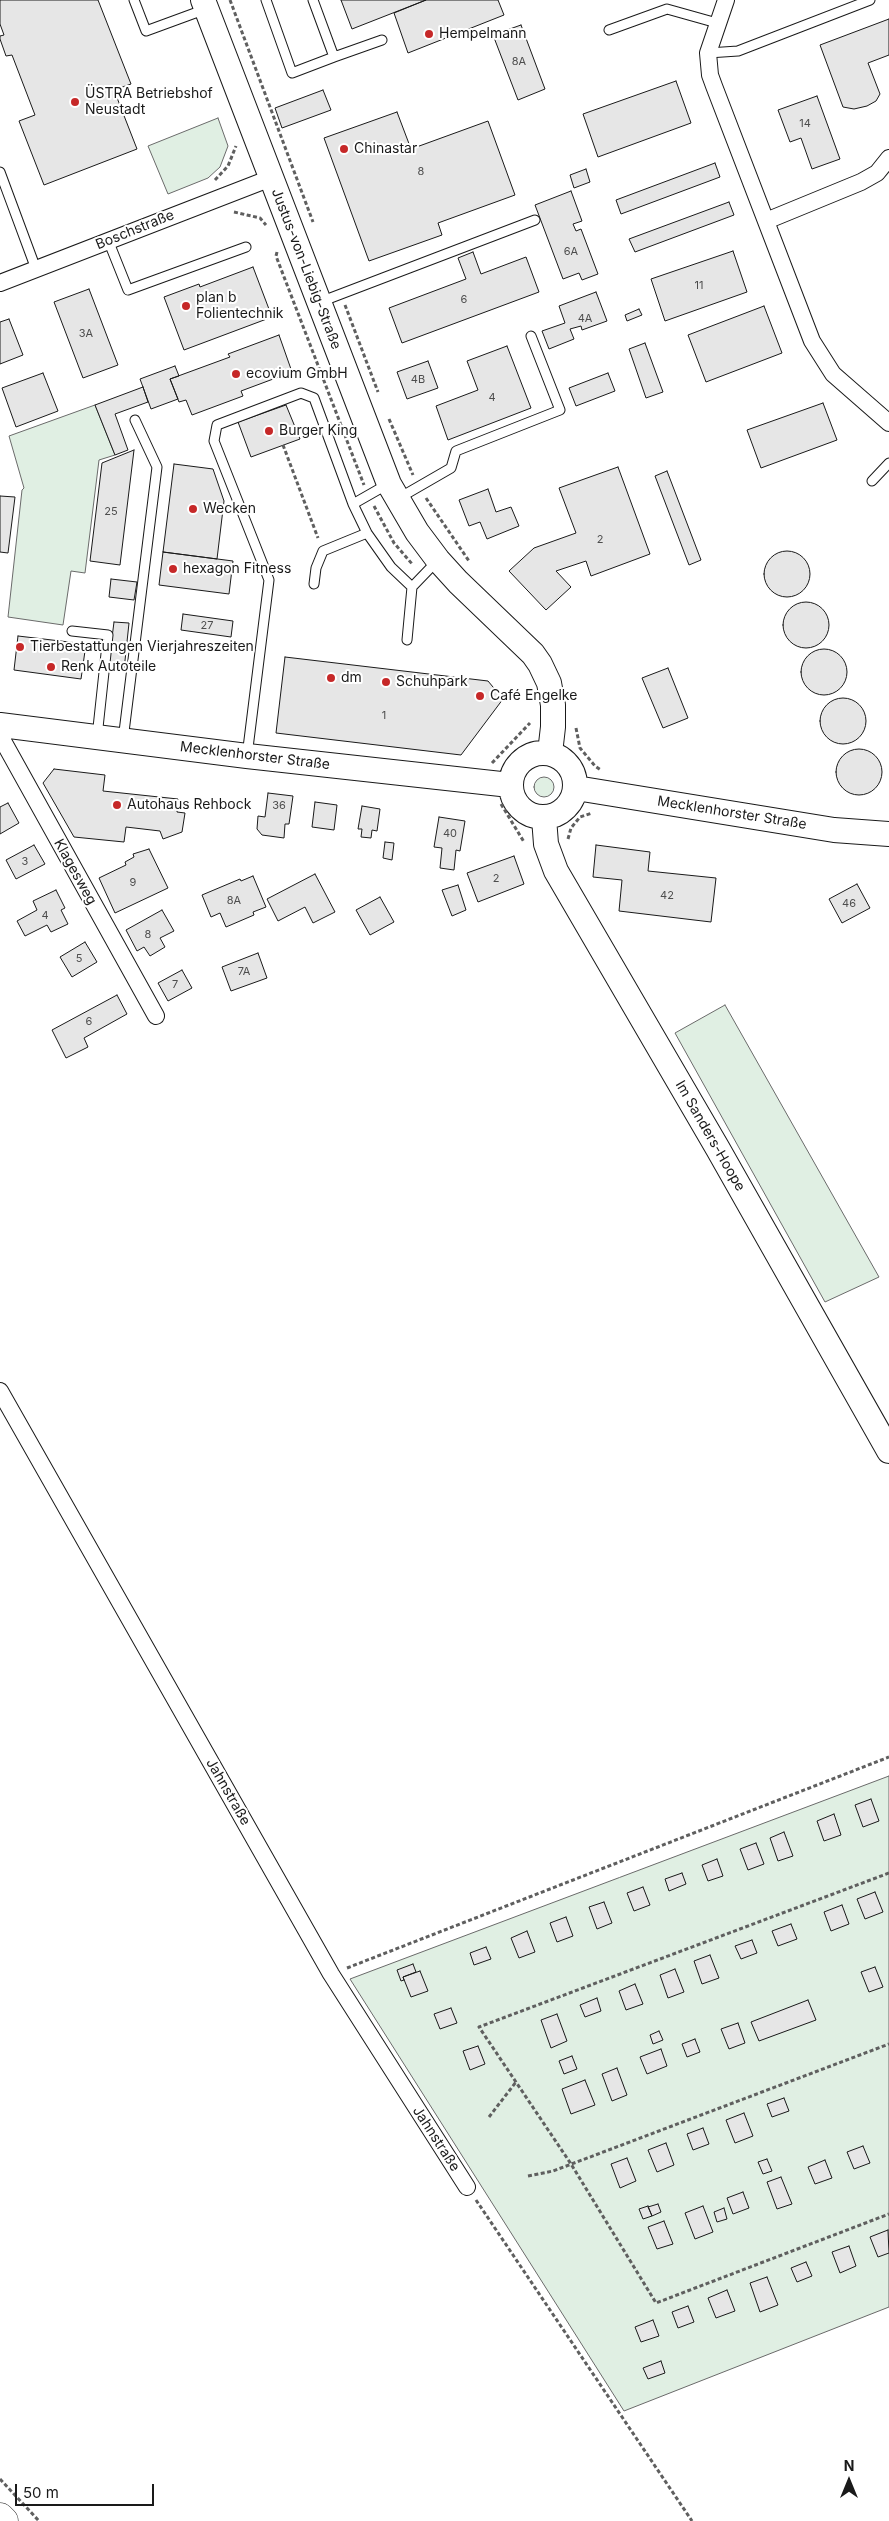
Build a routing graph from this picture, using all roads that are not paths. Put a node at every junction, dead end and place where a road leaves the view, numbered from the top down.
1 (134, 0) edge
2 (266, 0) edge
3 (313, 0) edge
4 (726, 0) edge
5 (870, 0) edge
6 (204, 4) edge
7 (717, 23) junction
8 (609, 30) dead end
9 (382, 40) dead end
10 (708, 53) junction
11 (334, 57) junction
12 (889, 158) edge
13 (0, 172) edge
14 (271, 178) junction
15 (534, 220) dead end
16 (766, 221) junction
17 (108, 240) junction
18 (246, 247) dead end
19 (36, 269) junction
20 (0, 283) edge
21 (331, 298) junction
22 (531, 336) dead end
23 (135, 420) dead end
24 (889, 423) edge
25 (889, 463) edge
26 (872, 481) dead end
27 (392, 492) junction
28 (353, 504) junction
29 (367, 533) junction
30 (438, 560) junction
31 (314, 584) dead end
32 (412, 587) junction
33 (72, 631) dead end
34 (407, 640) dead end
35 (2, 725) edge
36 (97, 737) junction
37 (123, 740) junction
38 (550, 753) junction
39 (247, 756) junction
40 (510, 785) junction
41 (576, 788) junction
42 (544, 818) junction
43 (889, 834) edge
44 (156, 1016) dead end
45 (0, 1391) edge
46 (889, 1451) edge
47 (466, 2187) road end
48 (0, 2517) edge
49 (4, 2521) edge

1 - 6 lane
2 - 11 lane
3 - 11 lane
4 - 7 street
5 - 10 lane
6 - 14 main road, Justus-von-Liebig-Straße
7 - 8 lane
7 - 10 street
9 - 11 lane
10 - 16 street
12 - 16 street
13 - 19 lane
14 - 17 street, Boschstraße
14 - 21 main road, Justus-von-Liebig-Straße
15 - 21 lane
16 - 24 street
17 - 18 lane
17 - 19 street, Boschstraße
19 - 20 street, Boschstraße
21 - 27 main road, Justus-von-Liebig-Straße
22 - 27 lane
23 - 37 lane
25 - 26 lane
27 - 28 lane
27 - 30 main road, Justus-von-Liebig-Straße
28 - 29 lane
28 - 39 lane
29 - 31 lane
29 - 32 lane
30 - 32 lane
30 - 38 main road, Justus-von-Liebig-Straße
32 - 34 lane
33 - 36 lane
35 - 36 main road, Mecklenhorster Straße
35 - 44 street, Klagesweg
36 - 37 main road, Mecklenhorster Straße
37 - 39 main road, Mecklenhorster Straße
38 - 40 main road
38 - 41 main road
39 - 40 main road, Mecklenhorster Straße
40 - 42 main road
41 - 42 main road
41 - 43 main road, Mecklenhorster Straße
42 - 46 main road, Im Sanders-Hoope
45 - 47 street, Jahnstraße
48 - 49 highway

